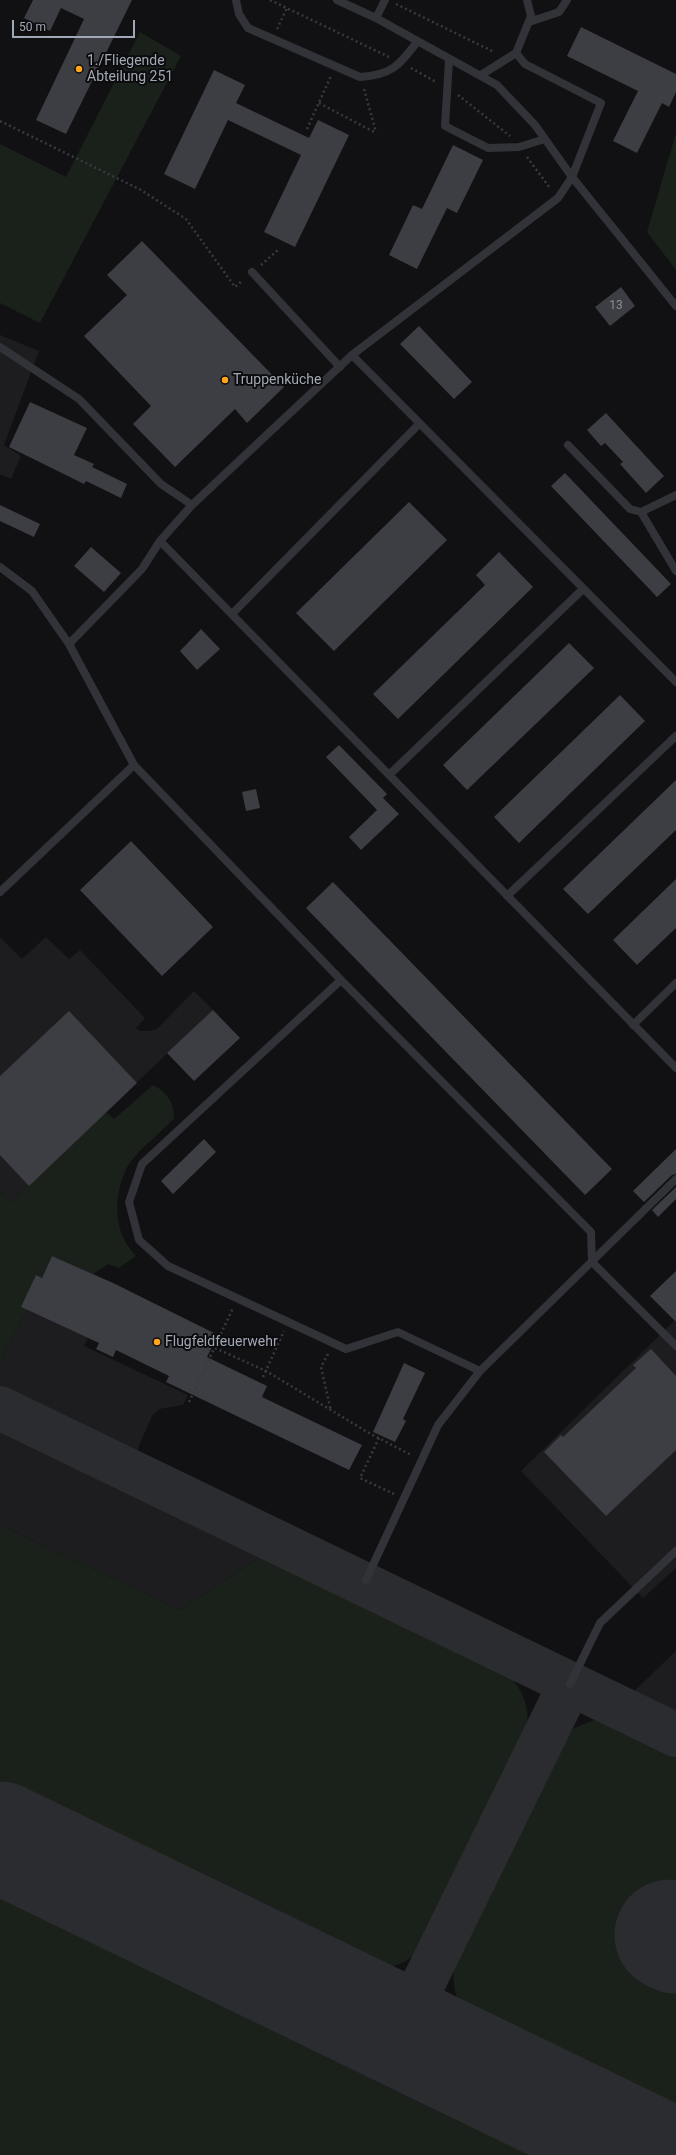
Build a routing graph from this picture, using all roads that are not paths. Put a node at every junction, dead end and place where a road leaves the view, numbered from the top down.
1 (236, 0) edge
2 (337, 0) edge
3 (385, 0) edge
4 (527, 0) edge
5 (567, 0) edge
6 (376, 18) junction
7 (529, 22) junction
8 (417, 42) junction
9 (516, 53) junction
10 (449, 60) junction
11 (481, 75) junction
12 (545, 139) junction
13 (572, 177) junction
14 (252, 272) road end
15 (676, 306) edge
16 (0, 347) edge
17 (352, 355) junction
18 (340, 367) junction
19 (419, 424) junction
20 (568, 445) dead end
21 (676, 495) edge
22 (192, 504) junction
23 (641, 512) junction
24 (160, 541) junction
25 (0, 567) edge
26 (676, 571) edge
27 (583, 589) junction
28 (232, 614) junction
29 (69, 644) junction
30 (676, 682) edge
31 (676, 736) edge
32 (134, 765) junction
33 (389, 775) junction
34 (0, 892) edge
35 (507, 896) junction
36 (341, 980) junction
37 (676, 983) edge
38 (633, 1025) junction
39 (676, 1068) edge
40 (676, 1179) edge
41 (592, 1262) junction
42 (676, 1346) edge
43 (480, 1371) junction
44 (676, 1551) edge
45 (366, 1580) dead end
46 (570, 1684) dead end

1 - 8 lane
2 - 6 lane
3 - 6 lane
4 - 7 lane
5 - 7 lane
6 - 8 lane
7 - 9 lane
8 - 10 lane
9 - 11 lane
9 - 13 lane
10 - 11 lane
10 - 12 lane
11 - 12 lane
12 - 13 lane
13 - 15 lane
13 - 17 lane
14 - 18 lane
16 - 22 lane
17 - 18 lane
17 - 19 lane
18 - 22 lane
19 - 27 lane
19 - 28 lane
20 - 23 lane
21 - 23 lane
22 - 24 lane
23 - 26 lane
24 - 28 lane
24 - 29 lane
25 - 29 lane
27 - 30 lane
27 - 33 lane
28 - 33 lane
29 - 32 lane
31 - 35 lane
32 - 34 lane
32 - 36 lane
33 - 35 lane
35 - 38 lane
36 - 41 lane
36 - 43 lane
37 - 38 lane
38 - 39 lane
40 - 41 lane
41 - 42 lane
41 - 43 lane
43 - 45 lane
44 - 46 lane

